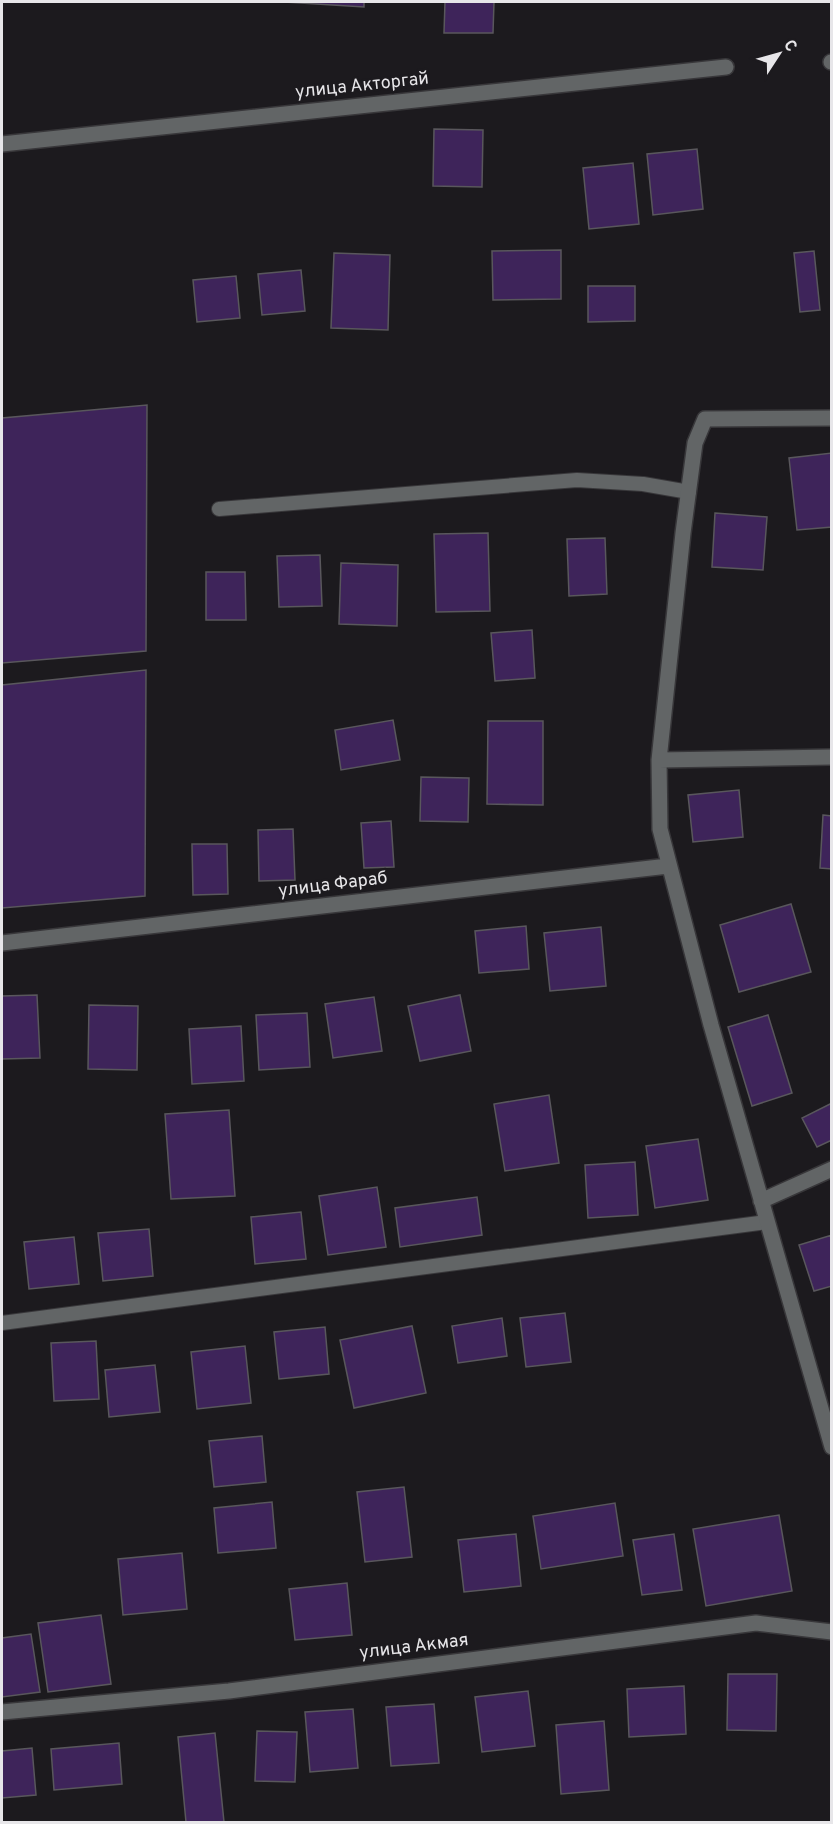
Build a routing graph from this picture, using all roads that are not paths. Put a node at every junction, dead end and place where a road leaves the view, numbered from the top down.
1 (726, 67) dead end
2 (2, 144) edge
3 (831, 418) edge
4 (689, 492) junction
5 (219, 509) dead end
6 (831, 757) edge
7 (659, 760) junction
8 (668, 866) junction
9 (2, 943) edge
10 (831, 1169) edge
11 (761, 1201) junction
12 (767, 1222) junction
13 (2, 1323) edge
14 (831, 1447) edge
15 (831, 1632) edge
16 (2, 1712) edge

1 - 2 street, улица Акторгай
3 - 4 street
4 - 5 lane
4 - 7 street
6 - 7 street
7 - 8 street
8 - 9 street, улица Фараб
8 - 11 street
10 - 11 street
11 - 12 street
12 - 13 lane
12 - 14 street
15 - 16 street, улица Акмая

